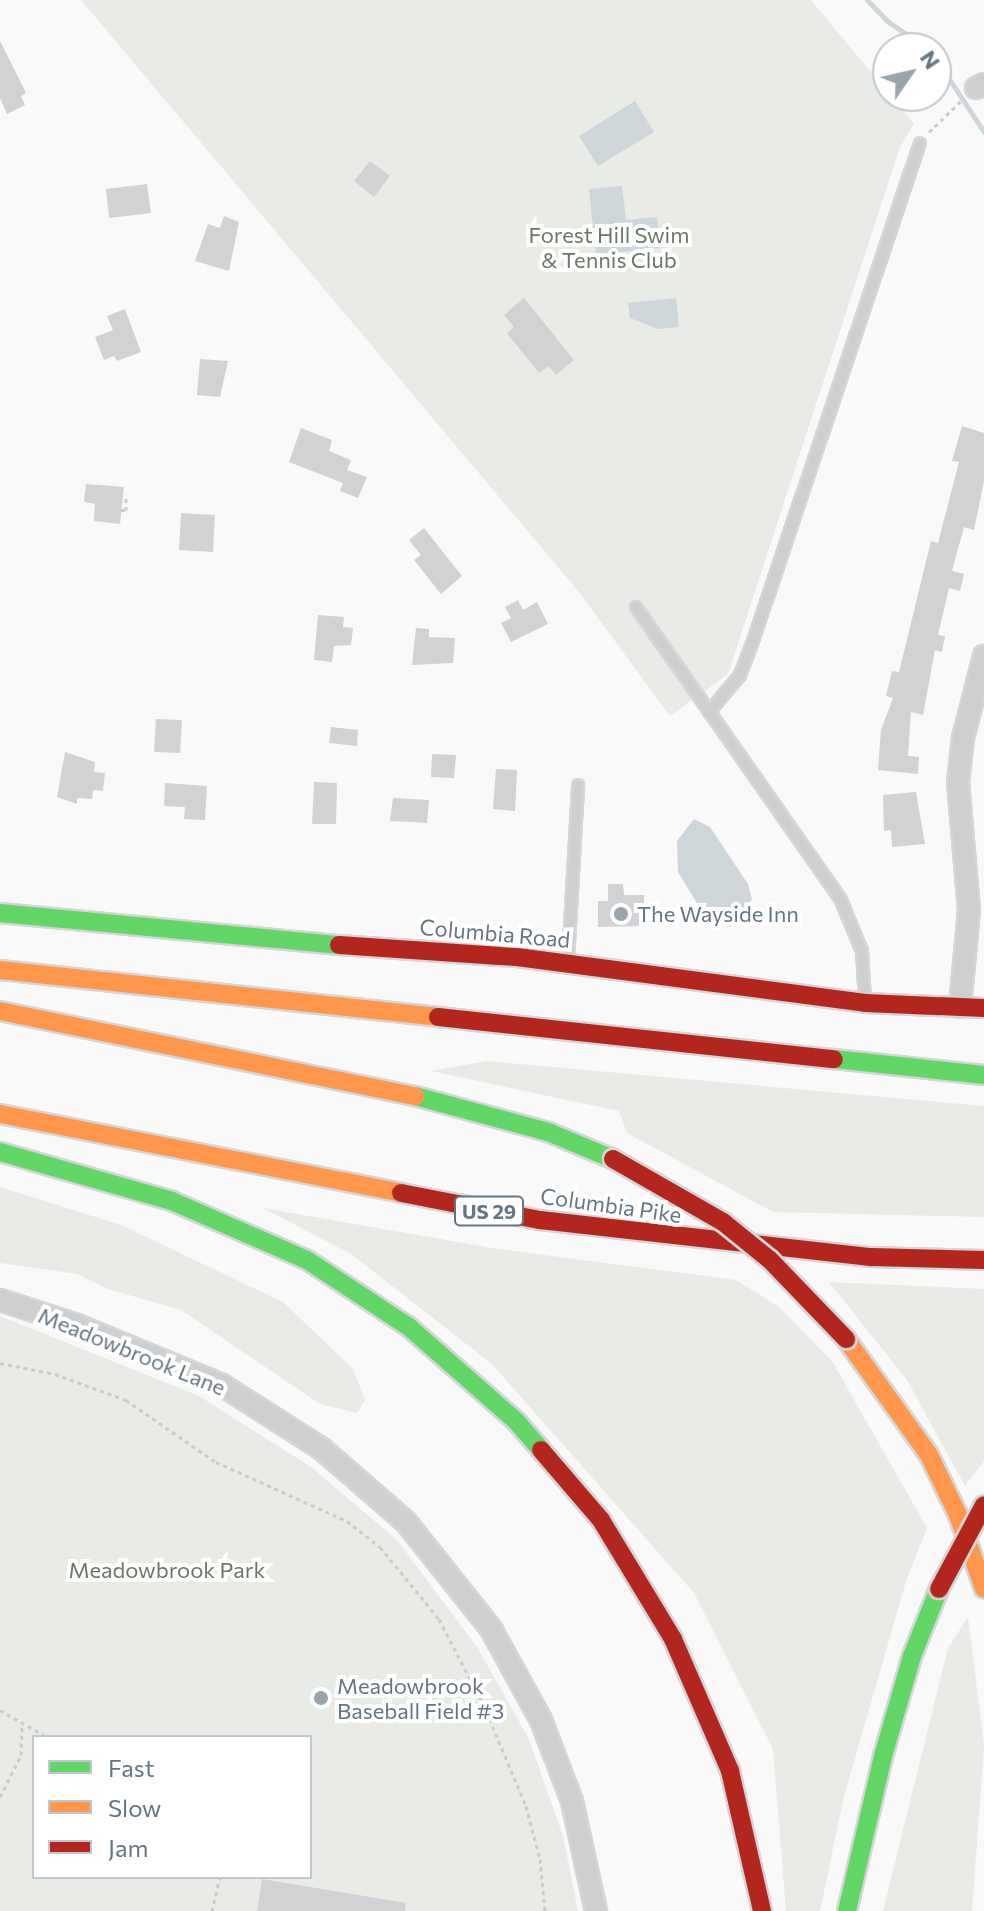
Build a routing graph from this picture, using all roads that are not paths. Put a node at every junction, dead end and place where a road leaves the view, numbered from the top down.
1 (920, 143) road end
2 (636, 607) dead end
3 (984, 656) edge
4 (709, 712) junction
5 (578, 785) dead end
6 (0, 913) edge
7 (567, 963) junction
8 (0, 970) edge
9 (865, 1003) junction
10 (960, 1007) junction
11 (984, 1008) edge
12 (0, 1011) edge
13 (984, 1075) edge
14 (0, 1114) edge
15 (0, 1152) edge
16 (984, 1260) edge
17 (0, 1300) edge
18 (984, 1505) edge
19 (984, 1589) edge
20 (596, 1911) edge
21 (762, 1911) edge
22 (847, 1911) edge

1 - 4 lane
2 - 4 lane
3 - 10 street
4 - 9 lane
5 - 7 lane
6 - 7 main road, Columbia Road
7 - 9 main road, Columbia Road
8 - 13 main road
9 - 10 main road, Columbia Road
10 - 11 main road, Columbia Road
12 - 19 main road, bridge
14 - 16 main road, Columbia Pike / US 29
15 - 21 main road
17 - 20 street, Meadowbrook Lane
18 - 22 main road, bridge

